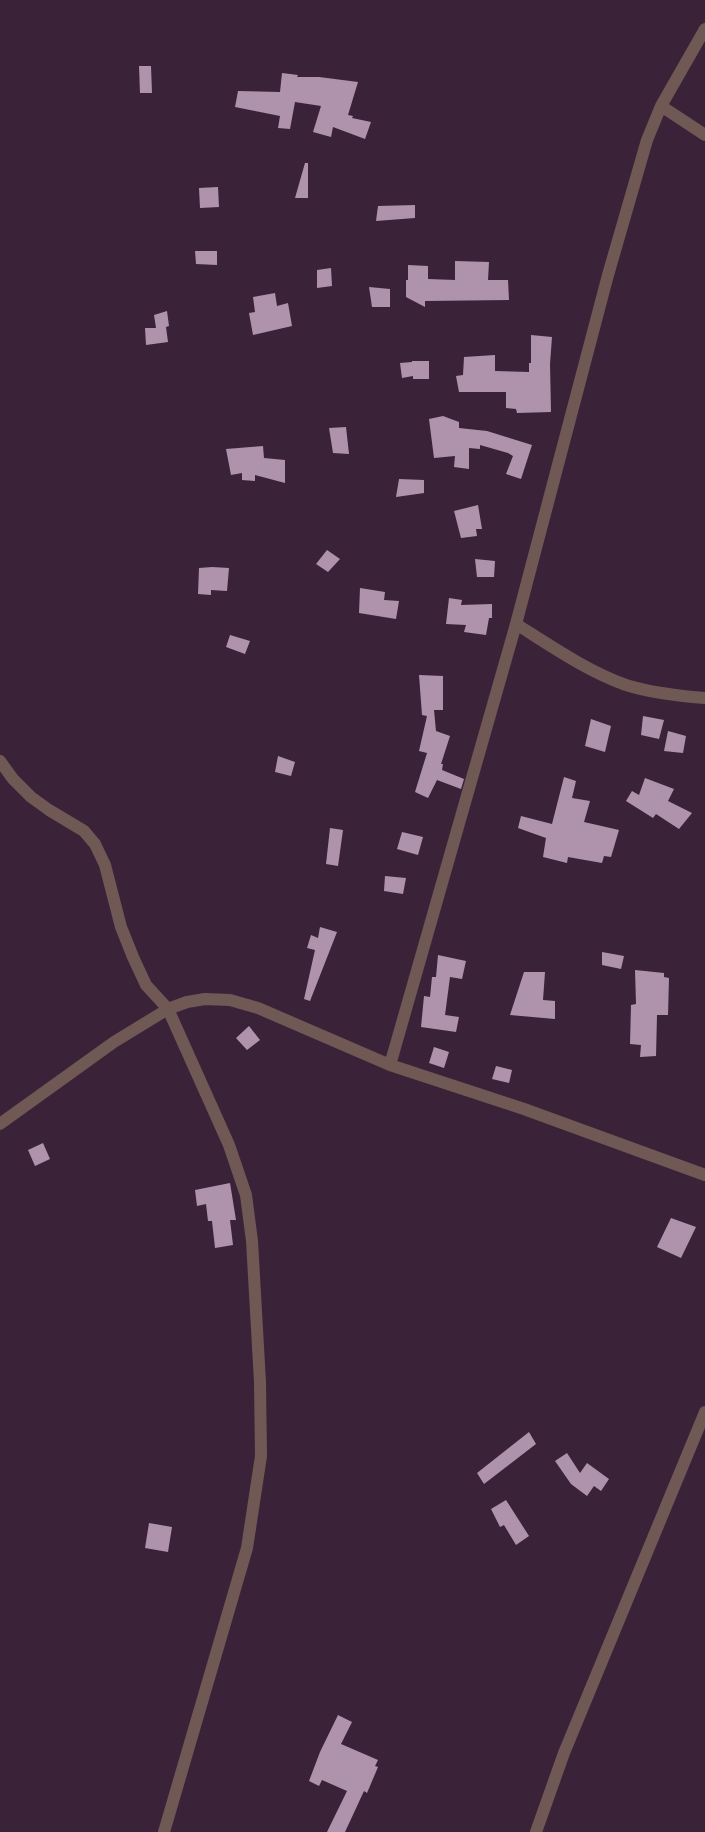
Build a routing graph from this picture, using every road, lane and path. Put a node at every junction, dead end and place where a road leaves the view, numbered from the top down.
1 (705, 29) edge
2 (661, 106) junction
3 (705, 135) edge
4 (516, 624) junction
5 (705, 698) edge
6 (0, 761) edge
7 (168, 1009) junction
8 (390, 1065) junction
9 (0, 1124) edge
10 (705, 1175) edge
11 (705, 1412) edge
12 (164, 1832) edge
13 (536, 1832) edge

1 - 2 street
2 - 3 street
2 - 4 street
4 - 5 street
4 - 8 street
6 - 7 street
7 - 8 street
7 - 9 street
7 - 12 street
8 - 10 street
11 - 13 street

